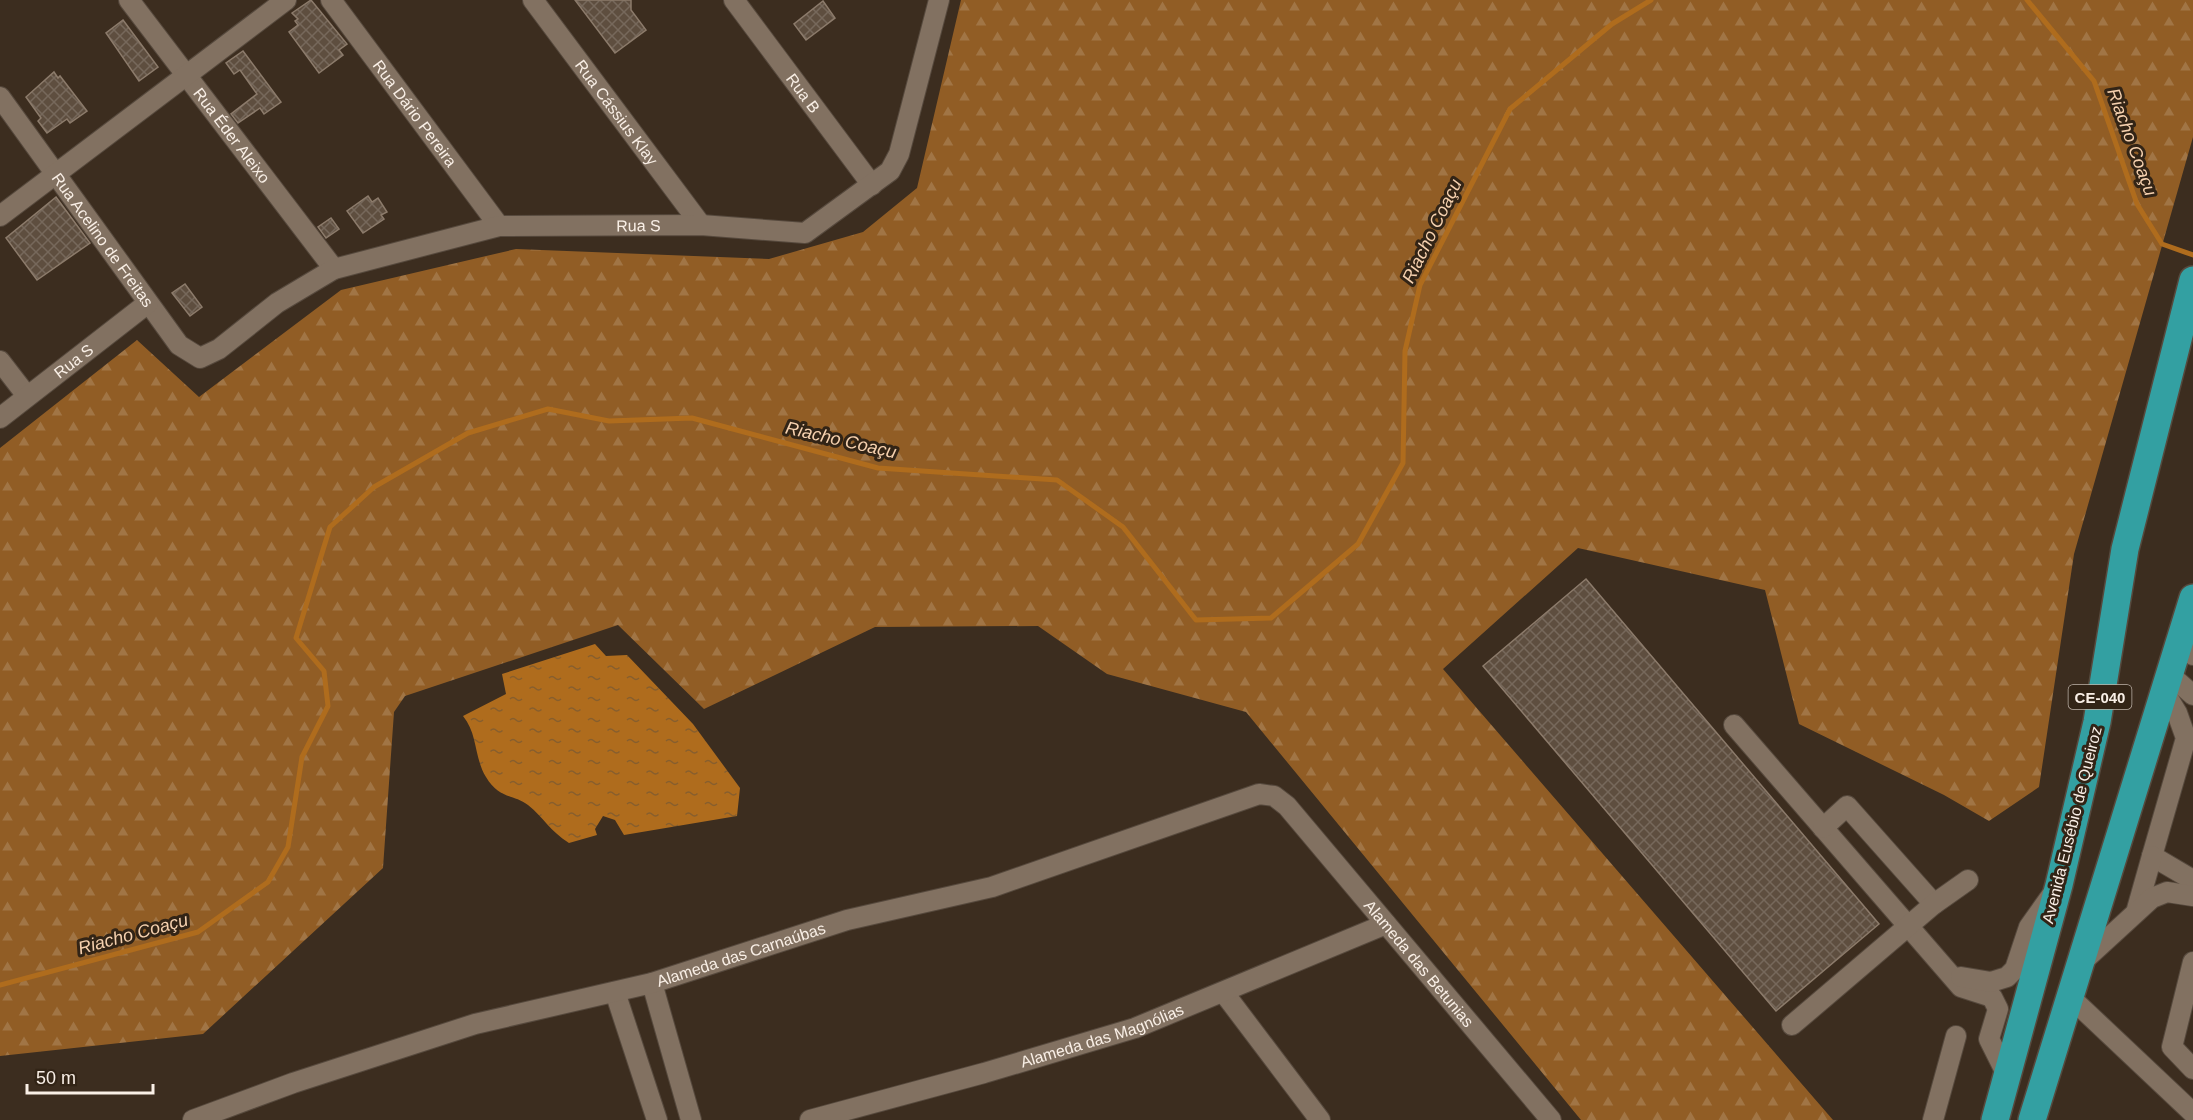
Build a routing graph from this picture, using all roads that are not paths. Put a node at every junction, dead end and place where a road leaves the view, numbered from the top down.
1 (129, 0) edge
2 (286, 0) edge
3 (331, 0) edge
4 (533, 0) edge
5 (734, 0) edge
6 (939, 0) edge
7 (187, 75) junction
8 (0, 97) edge
9 (57, 173) junction
10 (872, 185) junction
11 (0, 216) edge
12 (701, 225) junction
13 (499, 226) junction
14 (334, 269) junction
15 (2193, 280) edge
16 (148, 303) junction
17 (219, 349) joint
18 (0, 361) edge
19 (27, 396) junction
20 (0, 418) edge
21 (2193, 598) edge
22 (2189, 652) edge
23 (2167, 683) junction
24 (2193, 695) edge
25 (1734, 725) dead end
26 (2189, 737) edge
27 (1287, 806) joint
28 (1823, 828) junction
29 (2152, 856) junction
30 (2193, 879) edge
31 (1968, 880) dead end
32 (2059, 885) junction
33 (2193, 896) edge
34 (1934, 904) junction
35 (2138, 909) junction
36 (1386, 924) junction
37 (1909, 926) junction
38 (2193, 962) edge
39 (2080, 963) junction
40 (1945, 969) junction
41 (652, 983) junction
42 (615, 993) junction
43 (1224, 993) junction
44 (2070, 997) junction
45 (1792, 1025) dead end
46 (1956, 1036) dead end
47 (2193, 1069) edge
48 (2007, 1075) junction
49 (2193, 1113) edge
50 (193, 1120) edge
51 (657, 1120) edge
52 (691, 1120) edge
53 (810, 1120) edge
54 (1320, 1120) edge
55 (1551, 1120) edge
56 (1933, 1120) edge
57 (1995, 1120) edge
58 (2032, 1120) edge

1 - 7 street, Rua Éder Aleixo
2 - 7 street
3 - 13 street, Rua Dário Pereira
4 - 12 street, Rua Cássius Klay
5 - 10 street, Rua B
6 - 10 street, Rua S
7 - 9 street
7 - 14 street, Rua Éder Aleixo
8 - 9 street, Rua Acelino de Freitas
9 - 11 street
9 - 16 street, Rua Acelino de Freitas
10 - 12 street, Rua S
12 - 13 street, Rua S
13 - 14 street, Rua S
14 - 17 street, Rua S
15 - 32 highway, Avenida Eusébio de Queiroz / CE-040
16 - 17 street, Rua Acelino de Freitas
16 - 19 street, Rua S
18 - 19 street
19 - 20 street, Rua S
21 - 22 highway
22 - 23 highway
23 - 24 street
23 - 26 street
23 - 39 highway
25 - 28 street
26 - 29 street
27 - 36 street, Alameda das Betunias
27 - 41 street, Alameda das Carnaúbas
28 - 34 street
28 - 37 street
29 - 30 street
29 - 35 street
31 - 34 street
32 - 40 street
32 - 48 highway, Avenida Eusébio de Queiroz / CE-040
33 - 35 street
34 - 37 street
35 - 39 street
36 - 43 street, Alameda das Magnólias
36 - 55 street, Alameda das Betunias
37 - 40 street
37 - 45 street
38 - 47 street
39 - 44 highway
40 - 48 street
41 - 42 street, Alameda das Carnaúbas
41 - 52 street
42 - 50 street, Alameda das Carnaúbas
42 - 51 street
43 - 53 street, Alameda das Magnólias
43 - 54 street
44 - 49 street
44 - 58 highway
46 - 56 street
48 - 57 highway, Avenida Eusébio de Queiroz / CE-040

